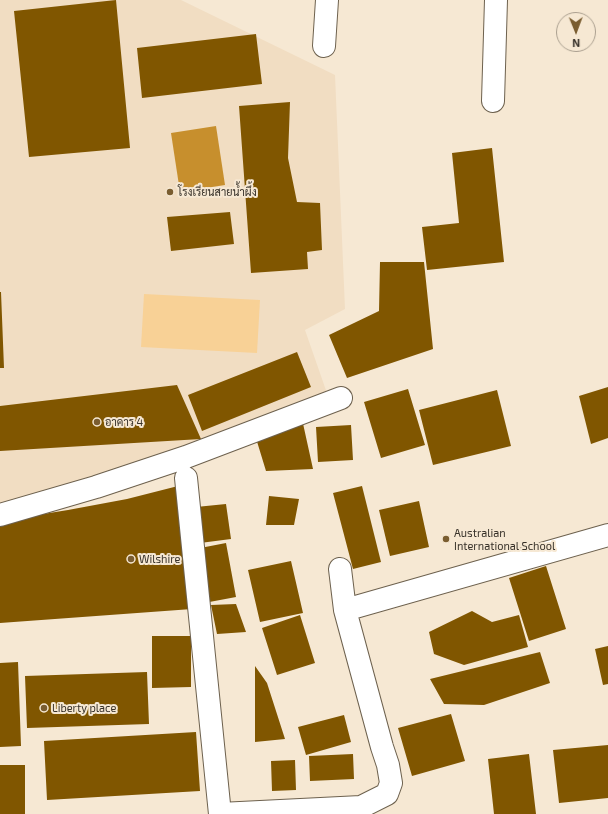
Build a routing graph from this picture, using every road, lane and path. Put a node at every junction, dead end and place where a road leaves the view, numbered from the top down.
1 (327, 0) edge
2 (496, 0) edge
3 (324, 46) dead end
4 (493, 101) dead end
5 (341, 398) dead end
6 (186, 478) dead end
7 (0, 515) edge
8 (608, 535) edge
9 (340, 569) dead end
10 (345, 610) junction
11 (361, 810) edge
12 (220, 814) edge

1 - 3 street
2 - 4 street
5 - 7 street
6 - 12 street
8 - 10 street
9 - 10 street
10 - 11 street
11 - 12 street

